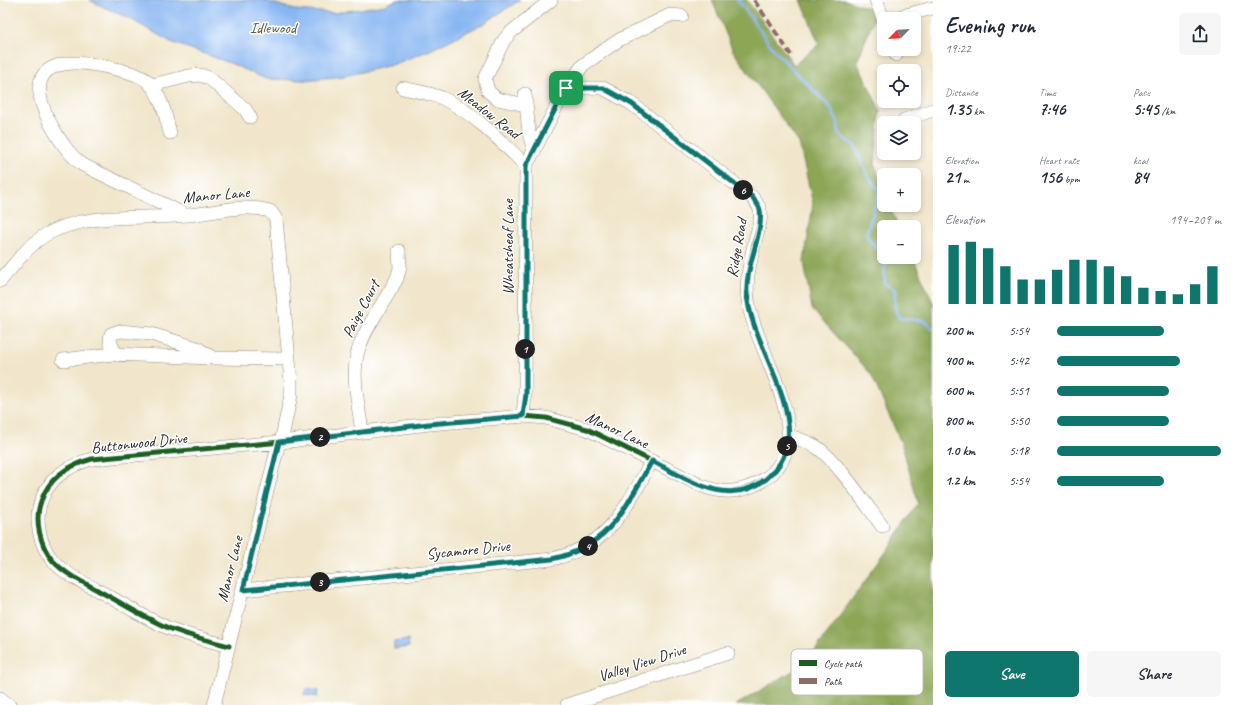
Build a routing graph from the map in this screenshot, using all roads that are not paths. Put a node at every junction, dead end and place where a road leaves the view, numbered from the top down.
1 (551, 0) edge
2 (876, 0) edge
3 (933, 8) edge
4 (881, 12) edge
5 (917, 12) edge
6 (682, 16) dead end
7 (152, 85) junction
8 (403, 88) dead end
9 (566, 88) junction
10 (933, 110) edge
11 (916, 116) edge
12 (250, 117) dead end
13 (170, 133) dead end
14 (534, 152) junction
15 (526, 166) junction
16 (189, 215) junction
17 (399, 251) dead end
18 (0, 281) edge
19 (117, 355) junction
20 (214, 358) junction
21 (287, 359) junction
22 (64, 360) dead end
23 (523, 416) junction
24 (362, 432) junction
25 (789, 436) junction
26 (280, 442) junction
27 (652, 461) junction
28 (882, 526) dead end
29 (243, 590) junction
30 (229, 646) junction
31 (728, 653) dead end
32 (0, 698) edge
33 (9, 705) edge
34 (214, 705) edge
35 (567, 705) edge

1 - 14 street
2 - 4 street
3 - 5 street
6 - 9 street, Wheatsheaf Lane
7 - 12 street
7 - 13 street
7 - 16 street
8 - 15 street, Meadow Road
9 - 14 street, Wheatsheaf Lane
9 - 25 street, Ridge Road
10 - 11 street
14 - 15 street, Wheatsheaf Lane
15 - 23 street, Wheatsheaf Lane
16 - 18 street, Manor Lane
16 - 21 street, Manor Lane
17 - 24 street, Paige Court
19 - 20 street
19 - 20 street
19 - 22 street
20 - 21 street
21 - 26 street, Manor Lane
23 - 24 street, Manor Lane
23 - 27 street, Manor Lane
24 - 26 street, Manor Lane
25 - 27 street, Manor Lane
25 - 28 street
26 - 29 street, Manor Lane
26 - 30 street, Buttonwood Drive
27 - 29 street, Sycamore Drive
29 - 30 street, Manor Lane
30 - 34 street, Manor Lane
31 - 35 street, Valley View Drive
32 - 33 street

